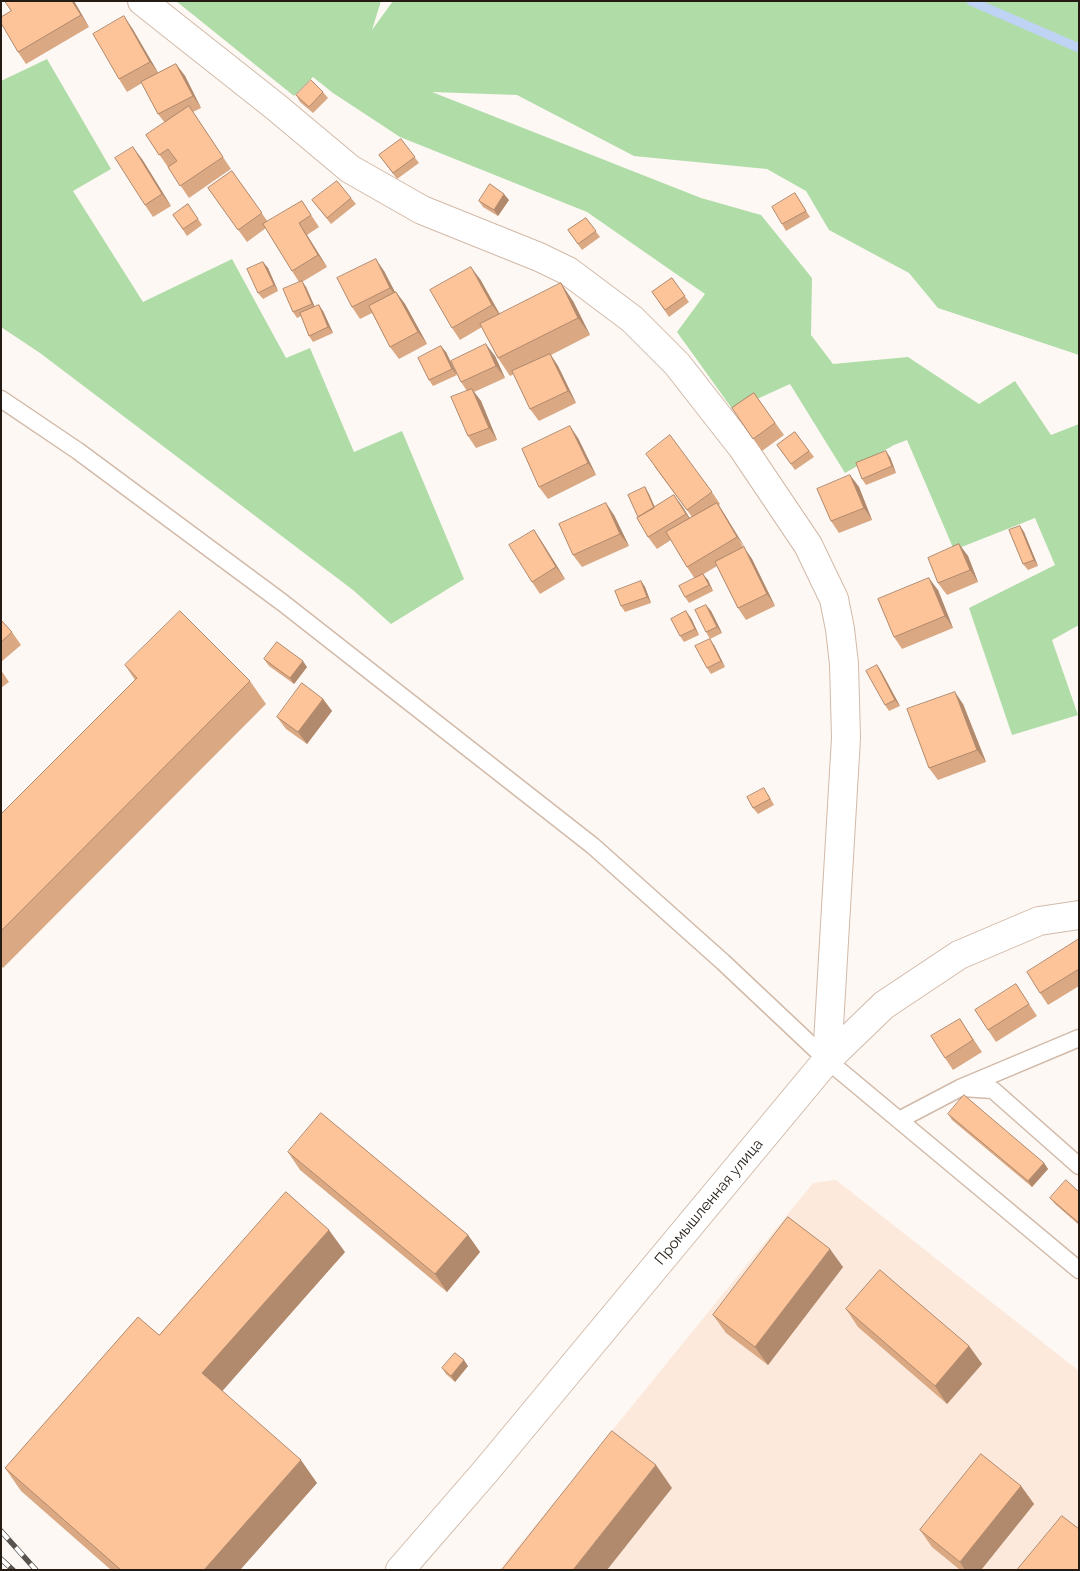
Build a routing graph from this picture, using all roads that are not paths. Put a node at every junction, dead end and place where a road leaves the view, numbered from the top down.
1 (142, 1) edge
2 (1, 399) edge
3 (1079, 915) edge
4 (1079, 1038) edge
5 (827, 1060) junction
6 (960, 1088) junction
7 (899, 1120) junction
8 (1079, 1166) edge
9 (1079, 1270) edge
10 (400, 1570) edge

1 - 5 street
2 - 5 lane
3 - 5 street, Промышленная улица
4 - 6 lane
5 - 7 lane
5 - 10 street, Промышленная улица
6 - 7 lane
6 - 8 lane
7 - 9 lane

